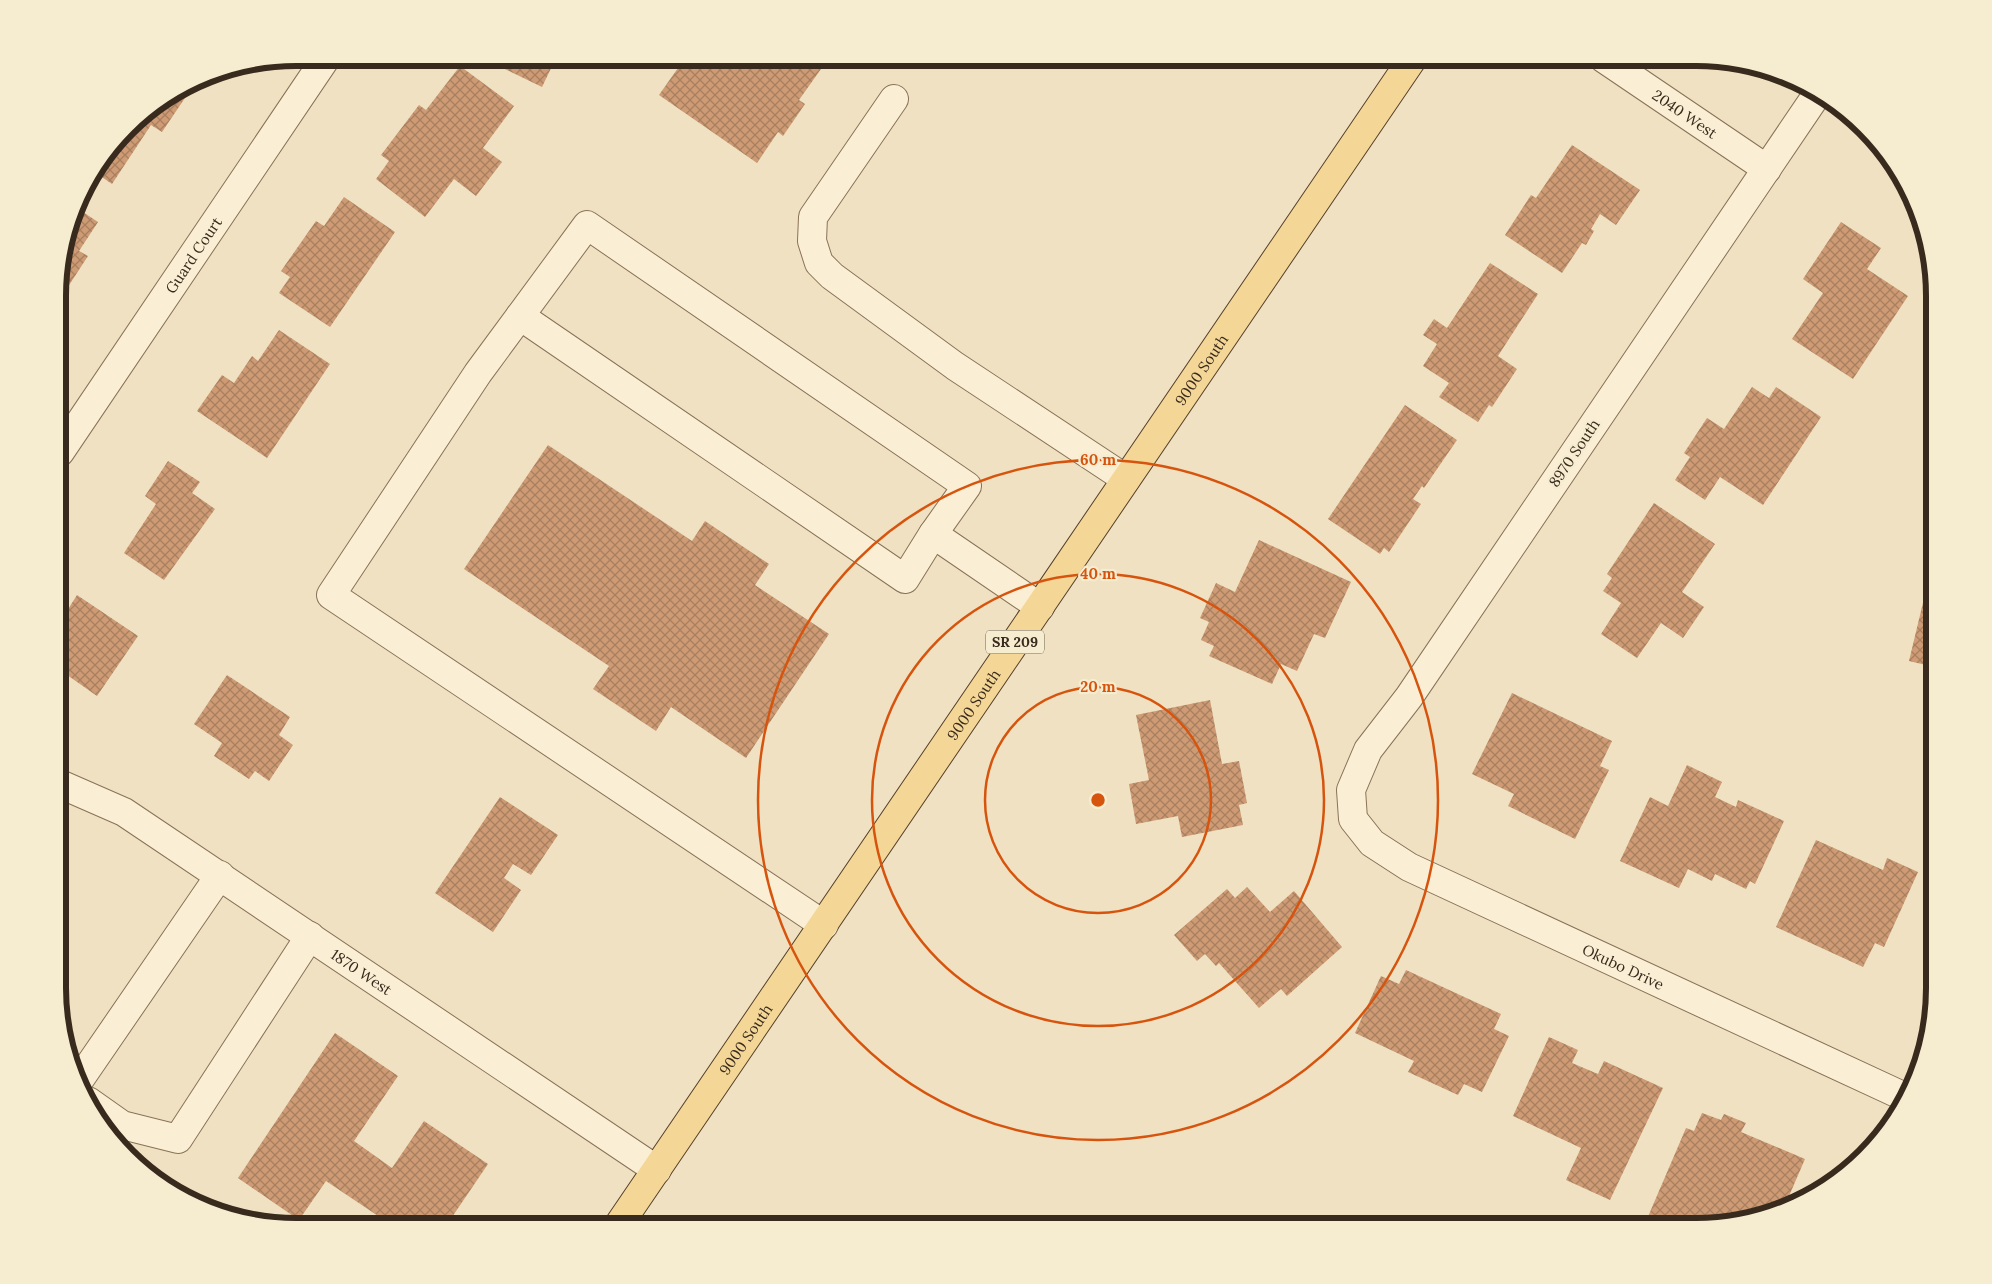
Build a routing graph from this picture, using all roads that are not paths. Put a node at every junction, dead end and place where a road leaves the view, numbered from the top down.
1 (321, 66) edge
2 (1408, 66) edge
3 (1615, 66) edge
4 (894, 99) dead end
5 (1814, 99) edge
6 (1767, 169) junction
7 (520, 316) junction
8 (66, 443) edge
9 (1126, 479) junction
10 (933, 534) junction
11 (1040, 607) junction
12 (66, 787) edge
13 (1353, 819) joint
14 (220, 875) junction
15 (824, 924) junction
16 (310, 936) junction
17 (83, 1074) edge
18 (1899, 1095) edge
19 (102, 1111) edge
20 (657, 1170) junction
21 (624, 1218) edge

1 - 8 street, Guard Court
2 - 9 main road, 9000 South / SR 209
3 - 6 street, 2040 West
4 - 9 street
5 - 6 street, 8970 South
6 - 13 street, 8970 South
7 - 10 street
7 - 10 street
7 - 15 street
9 - 11 main road, 9000 South / SR 209
10 - 11 street
11 - 15 main road, 9000 South / SR 209
12 - 14 street, 1870 West
13 - 18 street, Okubo Drive
14 - 16 street, 1870 West
14 - 17 street
15 - 20 main road, 9000 South / SR 209
16 - 19 street
16 - 20 street, 1870 West
20 - 21 main road, 9000 South / SR 209

